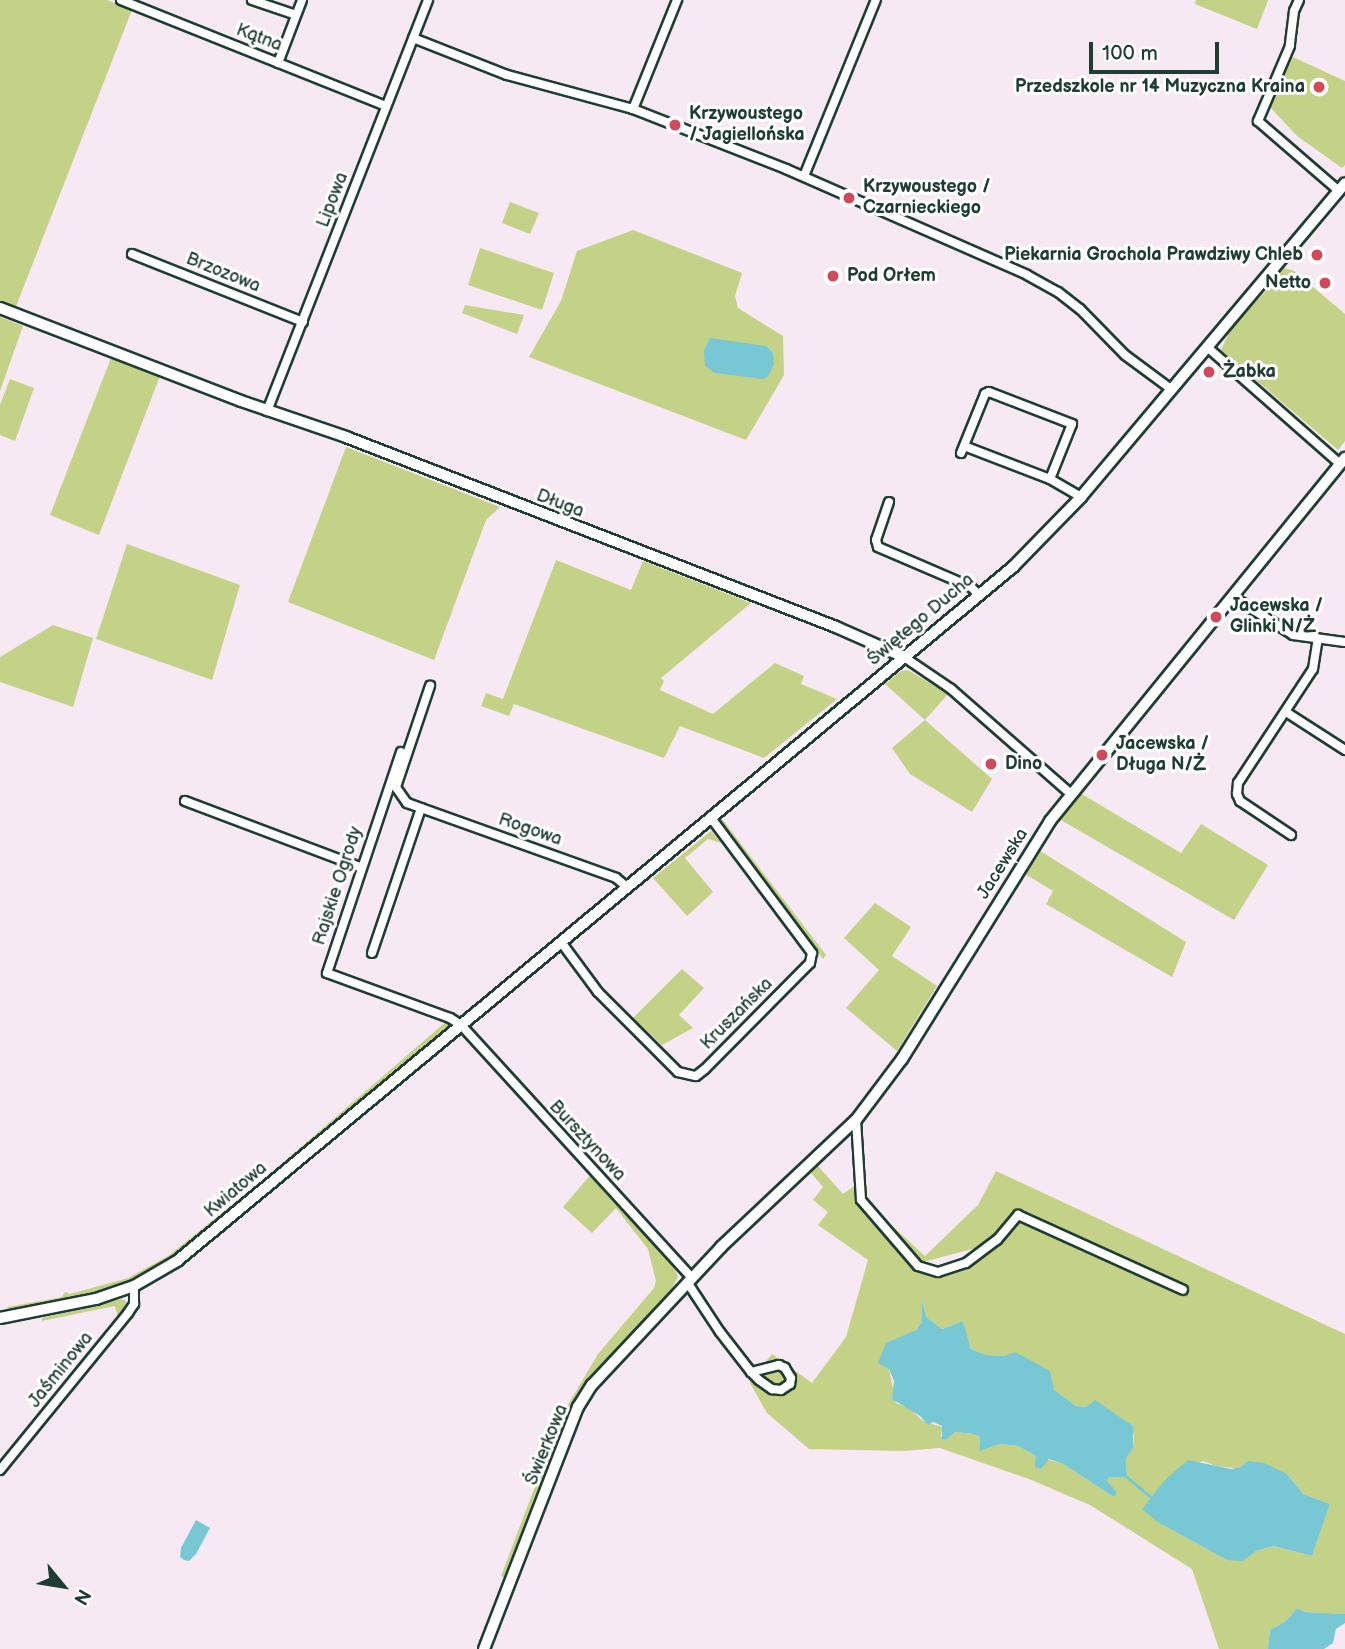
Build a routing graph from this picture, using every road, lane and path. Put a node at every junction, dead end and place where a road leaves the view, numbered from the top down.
1 (121, 0) edge
2 (252, 0) edge
3 (302, 0) edge
4 (428, 0) edge
5 (677, 0) edge
6 (876, 0) edge
7 (1299, 0) edge
8 (296, 15) junction
9 (413, 38) junction
10 (278, 63) junction
11 (386, 106) junction
12 (633, 109) junction
13 (804, 176) junction
14 (1342, 187) edge
15 (132, 254) dead end
16 (0, 308) edge
17 (303, 322) junction
18 (1207, 347) junction
19 (1171, 389) junction
20 (267, 411) junction
21 (1343, 461) edge
22 (1050, 479) junction
23 (1081, 497) junction
24 (889, 502) dead end
25 (979, 595) junction
26 (1233, 597) junction
27 (1318, 638) junction
28 (1345, 642) edge
29 (904, 657) junction
30 (430, 686) dead end
31 (1286, 712) junction
32 (1345, 750) edge
33 (401, 752) dead end
34 (1071, 794) junction
35 (185, 801) dead end
36 (421, 808) junction
37 (711, 818) junction
38 (1291, 835) dead end
39 (360, 867) junction
40 (628, 887) junction
41 (561, 942) junction
42 (372, 953) dead end
43 (461, 1025) junction
44 (856, 1120) junction
45 (689, 1280) junction
46 (134, 1286) junction
47 (1183, 1290) dead end
48 (0, 1318) edge
49 (751, 1372) junction
50 (0, 1470) edge
51 (484, 1649) edge

1 - 10 street, Kątna
2 - 8 street
3 - 8 street
4 - 9 street, Lipowa
5 - 12 street
6 - 13 street
7 - 14 street
8 - 10 street
9 - 11 street, Lipowa
9 - 12 street
10 - 11 street, Kątna
11 - 17 street, Lipowa
12 - 13 street
13 - 19 street
14 - 18 main road, Świętego Ducha
15 - 17 street, Brzozowa
16 - 20 street, Długa
17 - 20 street, Lipowa
18 - 19 main road, Świętego Ducha
18 - 21 street
19 - 23 main road, Świętego Ducha
20 - 29 street, Długa
21 - 26 street, Jacewska
22 - 22 street
22 - 23 street
23 - 25 main road, Świętego Ducha
24 - 25 street
25 - 29 main road, Świętego Ducha
26 - 27 street
26 - 34 street, Jacewska
27 - 28 street
27 - 31 street
29 - 34 street, Długa
29 - 37 main road, Świętego Ducha
30 - 36 street, Rogowa
31 - 32 street
31 - 38 street
33 - 39 street, Rajskie Ogrody
34 - 44 street, Jacewska
35 - 39 street
36 - 40 street, Rogowa
36 - 42 street
37 - 40 main road, Świętego Ducha
37 - 41 street, Kruszańska
39 - 43 street, Rajskie Ogrody
40 - 41 main road, Świętego Ducha
41 - 43 main road, Świętego Ducha
43 - 45 street, Bursztynowa
43 - 46 main road, Kwiatowa
44 - 45 street, Jacewska
44 - 47 street
45 - 49 street, Bursztynowa
45 - 51 street, Świerkowa
46 - 48 main road, Kwiatowa
46 - 50 street, Jaśminowa
49 - 49 street, Bursztynowa

